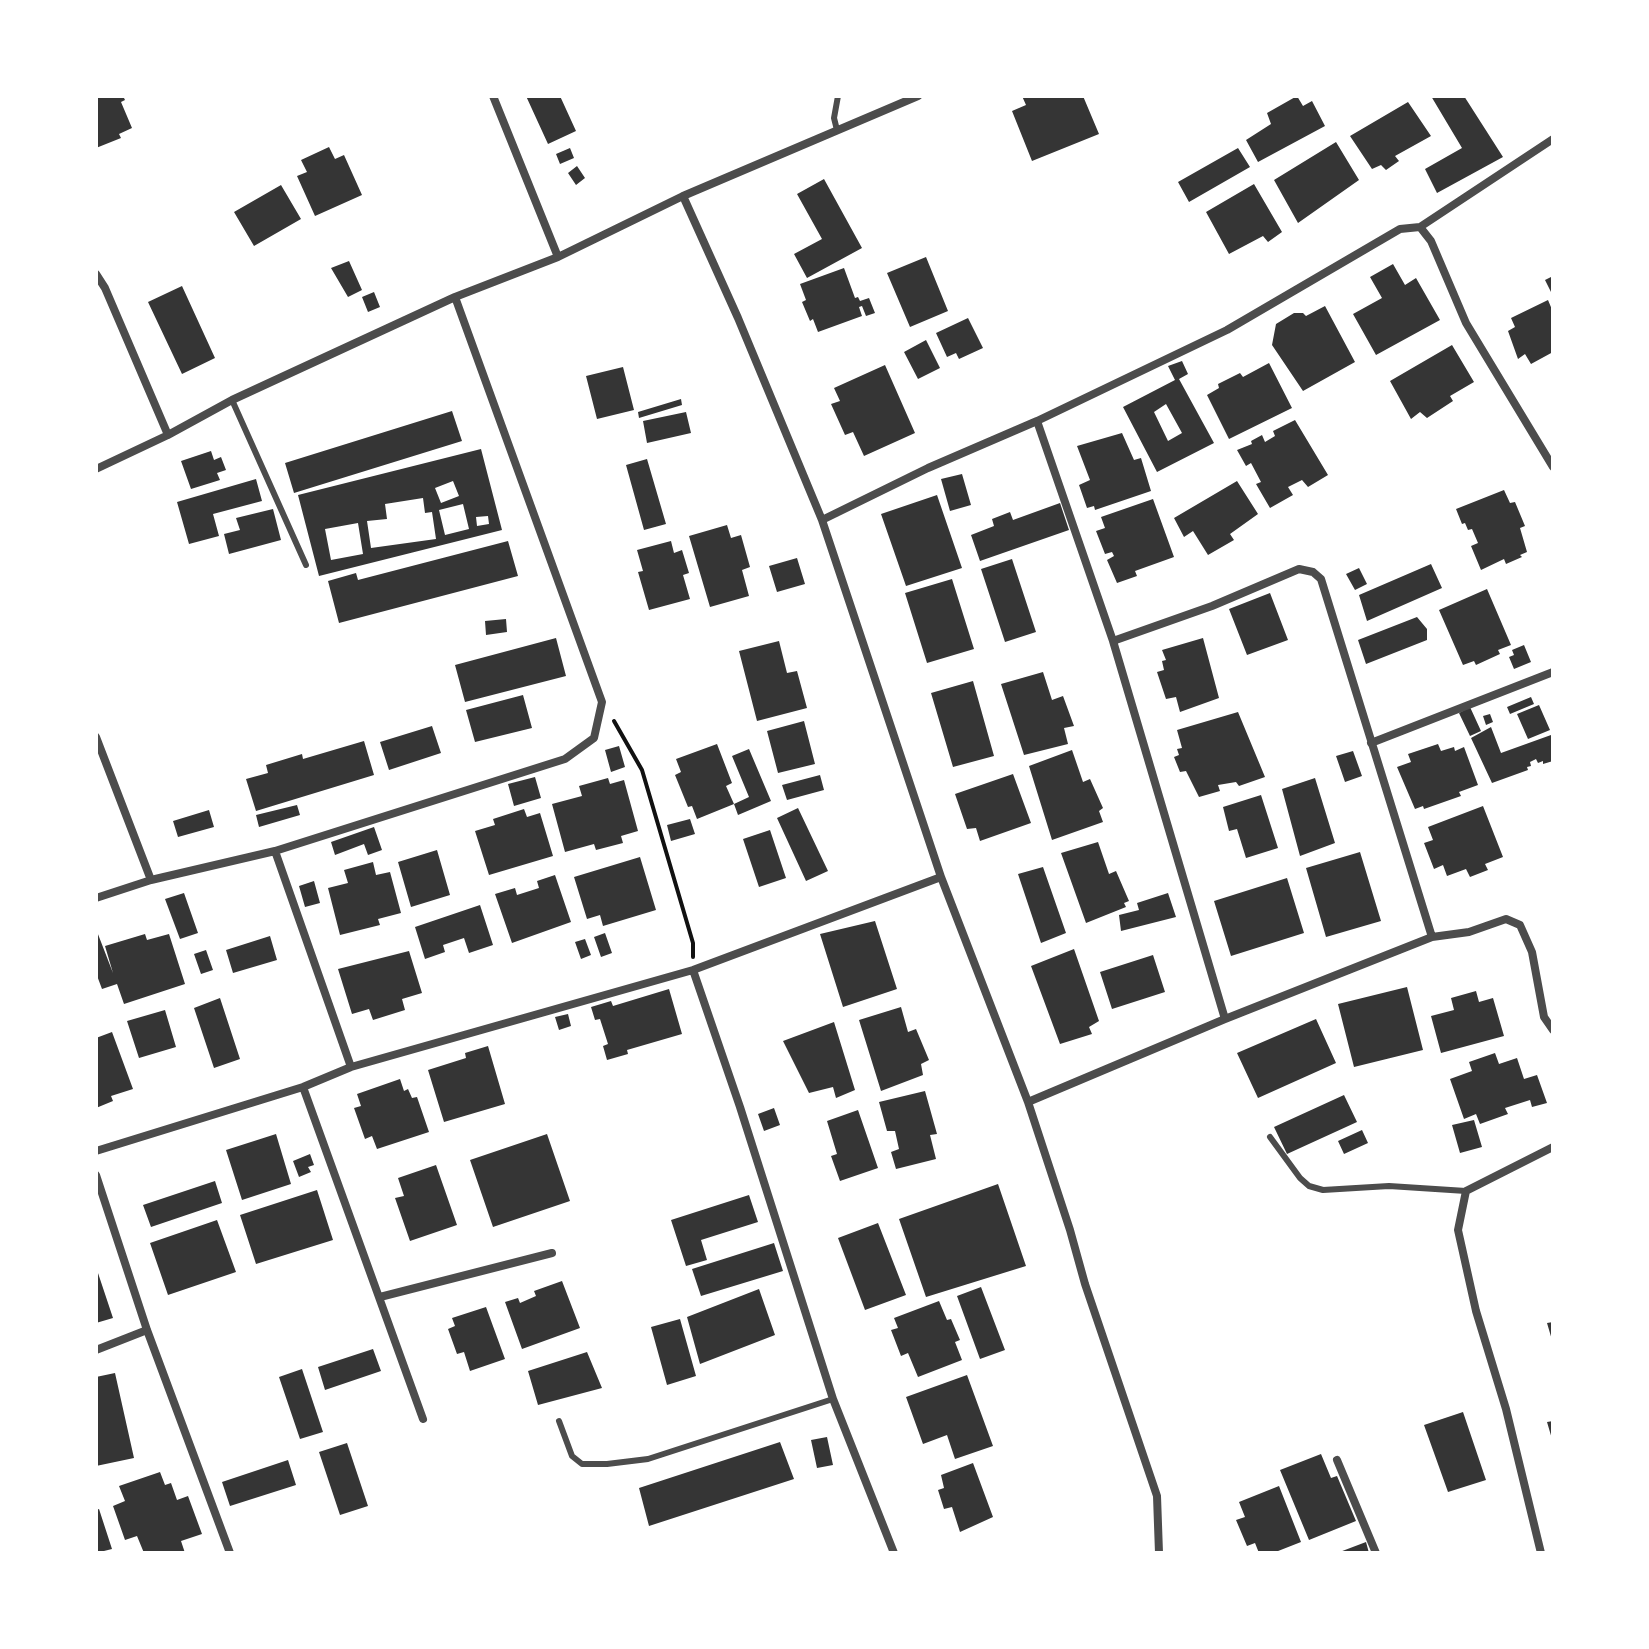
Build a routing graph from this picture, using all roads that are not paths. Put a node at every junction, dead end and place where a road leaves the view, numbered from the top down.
1 (493, 96) edge
2 (838, 96) edge
3 (918, 96) edge
4 (837, 130) junction
5 (1553, 139) edge
6 (683, 196) junction
7 (1420, 227) junction
8 (558, 257) junction
9 (96, 274) edge
10 (455, 297) junction
11 (232, 400) junction
12 (1037, 421) junction
13 (168, 435) junction
14 (1553, 467) edge
15 (96, 469) edge
16 (822, 520) junction
17 (306, 565) dead end
18 (1113, 641) junction
19 (1553, 672) edge
20 (96, 737) edge
21 (1371, 743) junction
22 (275, 851) junction
23 (941, 877) junction
24 (151, 880) junction
25 (96, 898) edge
26 (1432, 937) junction
27 (693, 970) junction
28 (1225, 1019) junction
29 (1553, 1030) edge
30 (351, 1067) junction
31 (303, 1087) junction
32 (1028, 1102) junction
33 (1270, 1137) dead end
34 (1553, 1147) edge
35 (96, 1151) edge
36 (96, 1175) edge
37 (1466, 1191) junction
38 (552, 1253) dead end
39 (380, 1297) junction
40 (147, 1330) junction
41 (96, 1350) edge
42 (833, 1399) junction
43 (423, 1419) dead end
44 (559, 1421) dead end
45 (1337, 1460) dead end
46 (230, 1553) edge
47 (894, 1553) edge
48 (1159, 1553) edge
49 (1376, 1553) edge
50 (1541, 1553) edge

1 - 8 street
2 - 4 lane
3 - 4 street
4 - 6 street
5 - 7 street
6 - 8 street
6 - 16 street
7 - 12 street
7 - 14 street
8 - 10 street
9 - 13 street
10 - 11 street
10 - 22 street
11 - 13 street
11 - 17 lane
12 - 16 street
12 - 18 street
13 - 15 street
16 - 23 street
18 - 21 street
18 - 28 street
19 - 21 street
20 - 24 street
21 - 26 street
22 - 24 street
22 - 30 street
23 - 27 street
23 - 32 street
24 - 25 street
26 - 28 street
26 - 29 street
27 - 30 street
27 - 42 street
28 - 32 street
30 - 31 street
31 - 35 street
31 - 39 street
32 - 48 street
33 - 37 lane
34 - 37 street
36 - 40 street
37 - 50 street
38 - 39 street
39 - 43 street
40 - 41 street
40 - 46 street
42 - 44 lane
42 - 47 street
45 - 49 street

